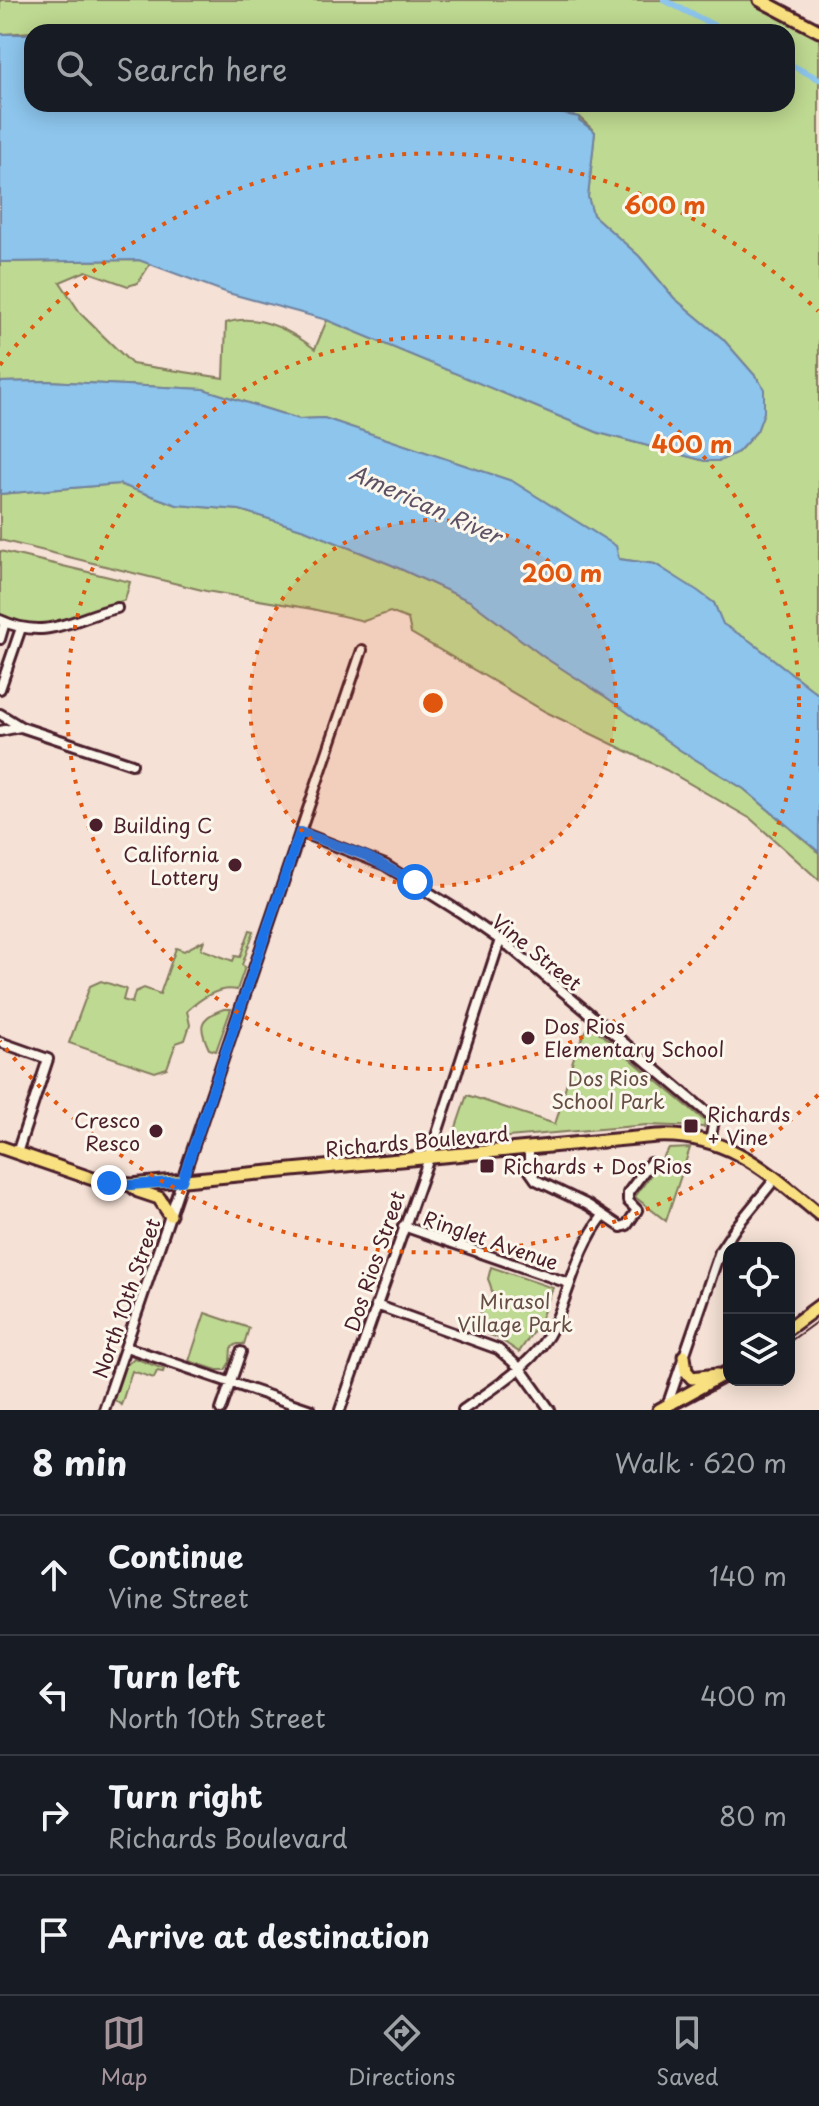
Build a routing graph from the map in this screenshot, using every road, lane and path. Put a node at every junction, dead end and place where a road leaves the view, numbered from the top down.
1 (760, 0) edge
2 (775, 0) edge
3 (819, 22) edge
4 (819, 31) edge
5 (117, 608) dead end
6 (3, 621) edge
7 (21, 628) junction
8 (0, 639) edge
9 (362, 650) dead end
10 (0, 689) edge
11 (0, 718) edge
12 (21, 727) junction
13 (0, 731) edge
14 (132, 764) dead end
15 (300, 832) junction
16 (500, 940) junction
17 (0, 1042) edge
18 (710, 1142) junction
19 (0, 1147) edge
20 (529, 1148) junction
21 (17, 1153) junction
22 (429, 1158) junction
23 (650, 1163) dead end
24 (775, 1179) junction
25 (182, 1181) junction
26 (131, 1185) junction
27 (819, 1214) edge
28 (170, 1215) junction
29 (602, 1217) junction
30 (403, 1226) junction
31 (568, 1283) junction
32 (376, 1305) junction
33 (817, 1307) edge
34 (795, 1324) edge
35 (126, 1347) junction
36 (241, 1352) dead end
37 (684, 1356) junction
38 (520, 1368) junction
39 (723, 1372) edge
40 (723, 1374) edge
41 (231, 1383) junction
42 (663, 1408) edge
43 (104, 1410) edge
44 (221, 1410) edge
45 (311, 1410) edge
46 (340, 1410) edge
47 (463, 1410) edge
48 (550, 1410) edge

1 - 4 main road
2 - 3 main road
5 - 7 street
6 - 7 street
6 - 8 street
7 - 10 street
9 - 15 street, North 10th Street
11 - 12 street
12 - 13 street
12 - 14 street
15 - 16 street, Vine Street
15 - 25 street, North 10th Street
16 - 18 street, Vine Street
16 - 22 street, Dos Rios Street
17 - 21 street
18 - 20 main road, Richards Boulevard
18 - 24 main road, Richards Boulevard
19 - 21 main road, Richards Boulevard
20 - 22 main road, Richards Boulevard
20 - 29 street
21 - 26 main road, Richards Boulevard
22 - 25 main road, Richards Boulevard
22 - 30 street, Dos Rios Street
23 - 29 street
24 - 27 main road, Richards Boulevard
24 - 37 street
25 - 26 main road, Richards Boulevard
25 - 28 street, North 10th Street
26 - 28 main road
28 - 35 street, North 10th Street
29 - 31 street
30 - 31 street, Ringlet Avenue
30 - 32 street, Dos Rios Street
31 - 38 street
32 - 38 street
32 - 46 street, Dos Rios Street
33 - 34 main road
35 - 41 street
35 - 43 street, North 10th Street
36 - 41 street
37 - 39 main road
37 - 42 street
38 - 47 street
38 - 48 street
40 - 42 main road
41 - 44 street
41 - 45 street

